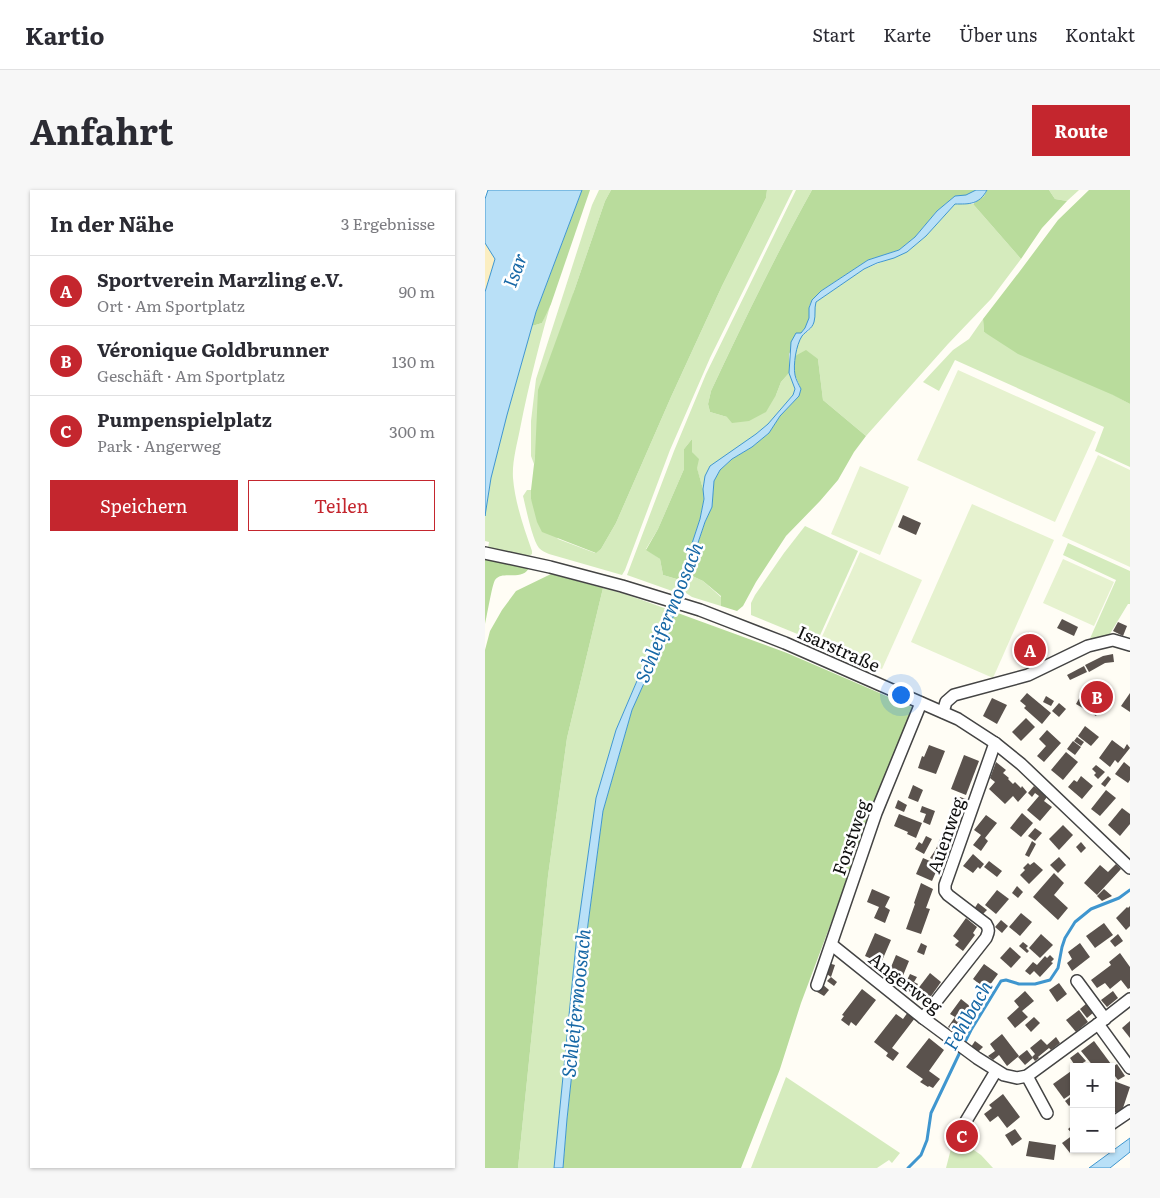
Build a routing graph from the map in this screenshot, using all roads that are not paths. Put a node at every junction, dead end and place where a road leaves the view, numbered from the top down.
1 (485, 553) edge
2 (1130, 645) edge
3 (921, 703) junction
4 (943, 712) junction
5 (995, 743) junction
6 (1130, 868) edge
7 (832, 945) junction
8 (1077, 981) dead end
9 (817, 985) dead end
10 (1130, 1000) edge
11 (923, 1018) junction
12 (1102, 1022) junction
13 (1130, 1068) edge
14 (996, 1070) junction
15 (1027, 1076) junction
16 (1130, 1111) edge
17 (1047, 1113) dead end
18 (966, 1121) dead end
19 (1115, 1121) edge

1 - 3 street, Isarstraße
2 - 4 street
3 - 4 street, Isarstraße
3 - 7 street, Forstweg
4 - 5 street, Isarstraße
5 - 6 street, Isarstraße
5 - 11 street, Auenweg
7 - 9 street, Forstweg
7 - 11 street, Angerweg
8 - 12 street
10 - 12 street
11 - 14 street, Angerweg
12 - 13 street
12 - 15 street
14 - 15 street, Angerweg
14 - 18 street
15 - 17 street
16 - 19 street

